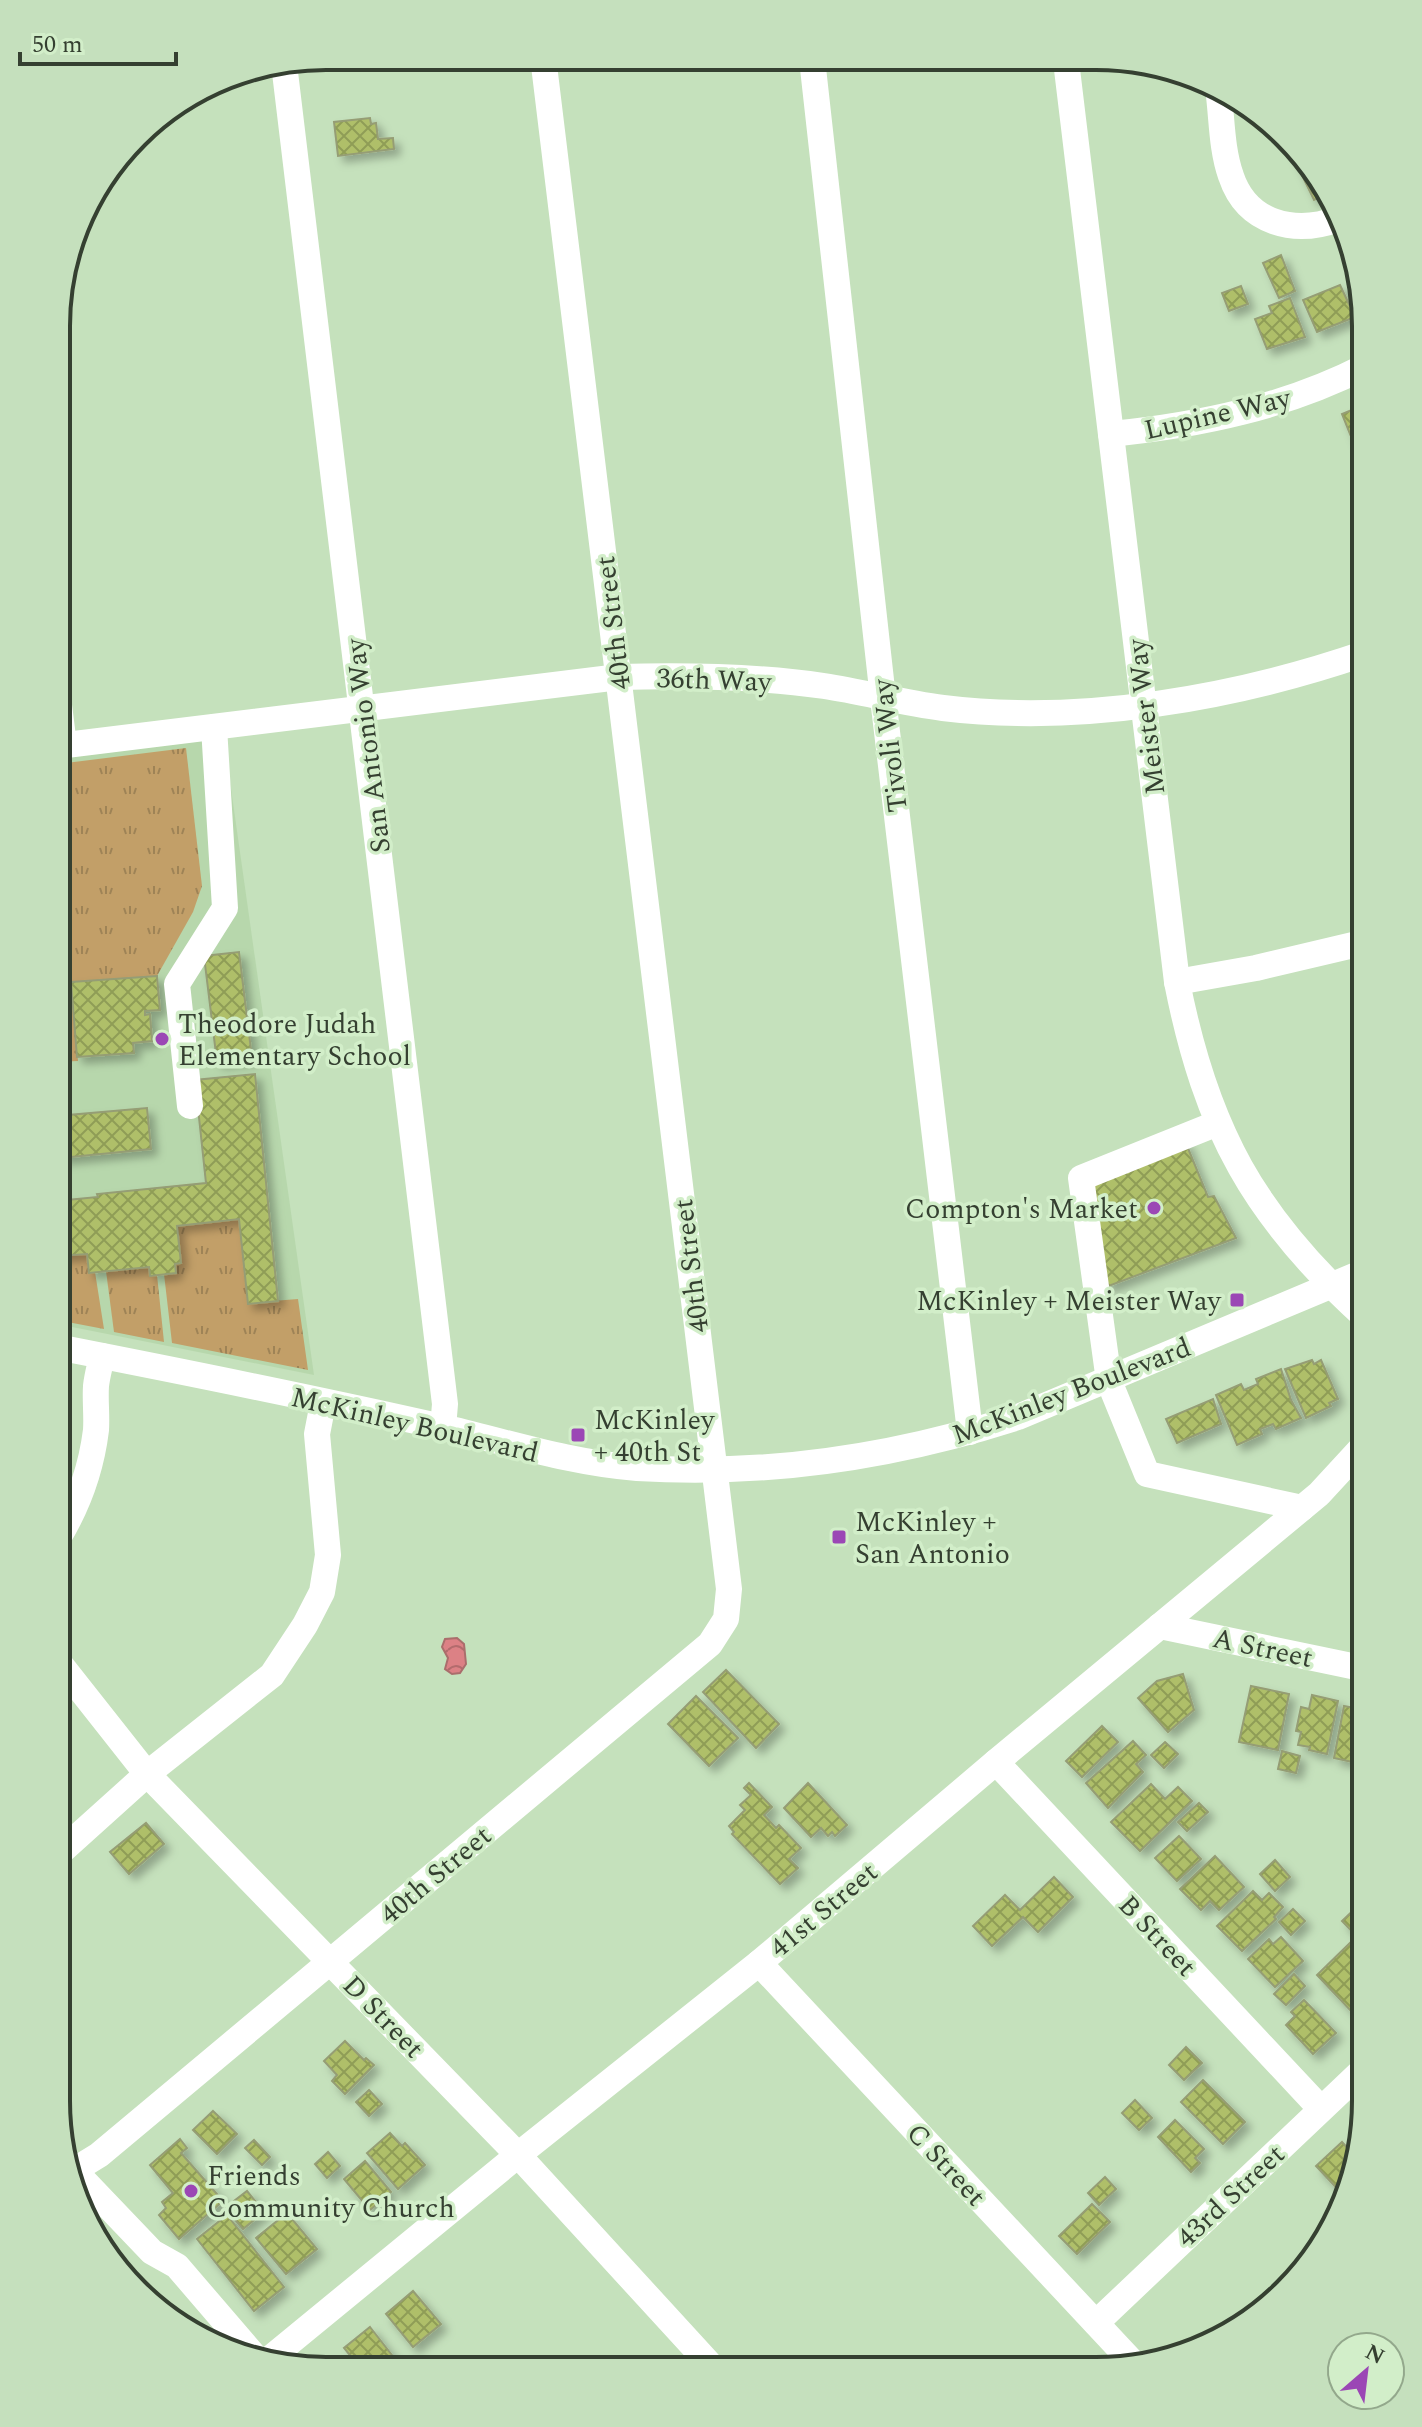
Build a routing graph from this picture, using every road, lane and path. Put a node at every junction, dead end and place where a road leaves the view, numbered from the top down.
1 (545, 70) edge
2 (813, 70) edge
3 (1067, 70) edge
4 (285, 74) edge
5 (1220, 102) edge
6 (1329, 222) edge
7 (1352, 372) edge
8 (1111, 434) junction
9 (1352, 657) edge
10 (619, 677) junction
11 (883, 698) junction
12 (1143, 705) junction
13 (363, 708) junction
14 (214, 727) junction
15 (70, 744) edge
16 (1352, 945) edge
17 (1177, 982) junction
18 (190, 1106) dead end
19 (1218, 1123) junction
20 (1351, 1276) edge
21 (1329, 1285) junction
22 (1351, 1305) edge
23 (70, 1350) edge
24 (102, 1356) junction
25 (1109, 1381) junction
26 (323, 1403) junction
27 (443, 1428) junction
28 (970, 1432) junction
29 (1351, 1461) edge
30 (715, 1470) junction
31 (1302, 1508) junction
32 (70, 1519) edge
33 (1160, 1626) junction
34 (1351, 1666) edge
35 (70, 1676) edge
36 (996, 1762) junction
37 (147, 1774) junction
38 (70, 1843) edge
39 (331, 1961) junction
40 (759, 1963) junction
41 (1351, 2081) edge
42 (1321, 2109) junction
43 (518, 2155) junction
44 (79, 2165) edge
45 (84, 2183) edge
46 (1096, 2323) junction
47 (242, 2342) edge
48 (278, 2352) edge
49 (1125, 2354) edge
50 (700, 2357) edge

1 - 10 street, 40th Street
2 - 11 street, Tivoli Way
3 - 8 street, Meister Way
4 - 13 street, San Antonio Way
5 - 6 street
7 - 8 street, Lupine Way
8 - 12 street, Meister Way
9 - 12 street, 36th Way
10 - 11 street, 36th Way
10 - 13 street, 36th Way
10 - 30 street, 40th Street
11 - 12 street, 36th Way
11 - 28 street, Tivoli Way
12 - 17 street, Meister Way
13 - 14 street, 36th Way
13 - 27 street, San Antonio Way
14 - 15 street, 36th Way
14 - 18 street
16 - 17 street
17 - 19 street, Meister Way
19 - 21 street, Meister Way
19 - 25 street
20 - 21 street, McKinley Boulevard
21 - 22 street, Meister Way
21 - 25 street, McKinley Boulevard
23 - 24 street, McKinley Boulevard
24 - 26 street, McKinley Boulevard
24 - 32 street
25 - 28 street, McKinley Boulevard
25 - 31 street
26 - 27 street, McKinley Boulevard
26 - 37 street
27 - 30 street, McKinley Boulevard
28 - 30 street, McKinley Boulevard
29 - 31 street, 41st Street
30 - 39 street, 40th Street
31 - 33 street, 41st Street
33 - 34 street, A Street
33 - 36 street, 41st Street
35 - 37 street, D Street
36 - 40 street, 41st Street
36 - 42 street, B Street
37 - 38 street
37 - 39 street, D Street
39 - 43 street, D Street
39 - 44 street, 40th Street
40 - 43 street, 41st Street
40 - 46 street, C Street
41 - 42 street, 43rd Street
42 - 46 street, 43rd Street
43 - 48 street, 41st Street
43 - 50 street, D Street
45 - 47 street
46 - 49 street, C Street

